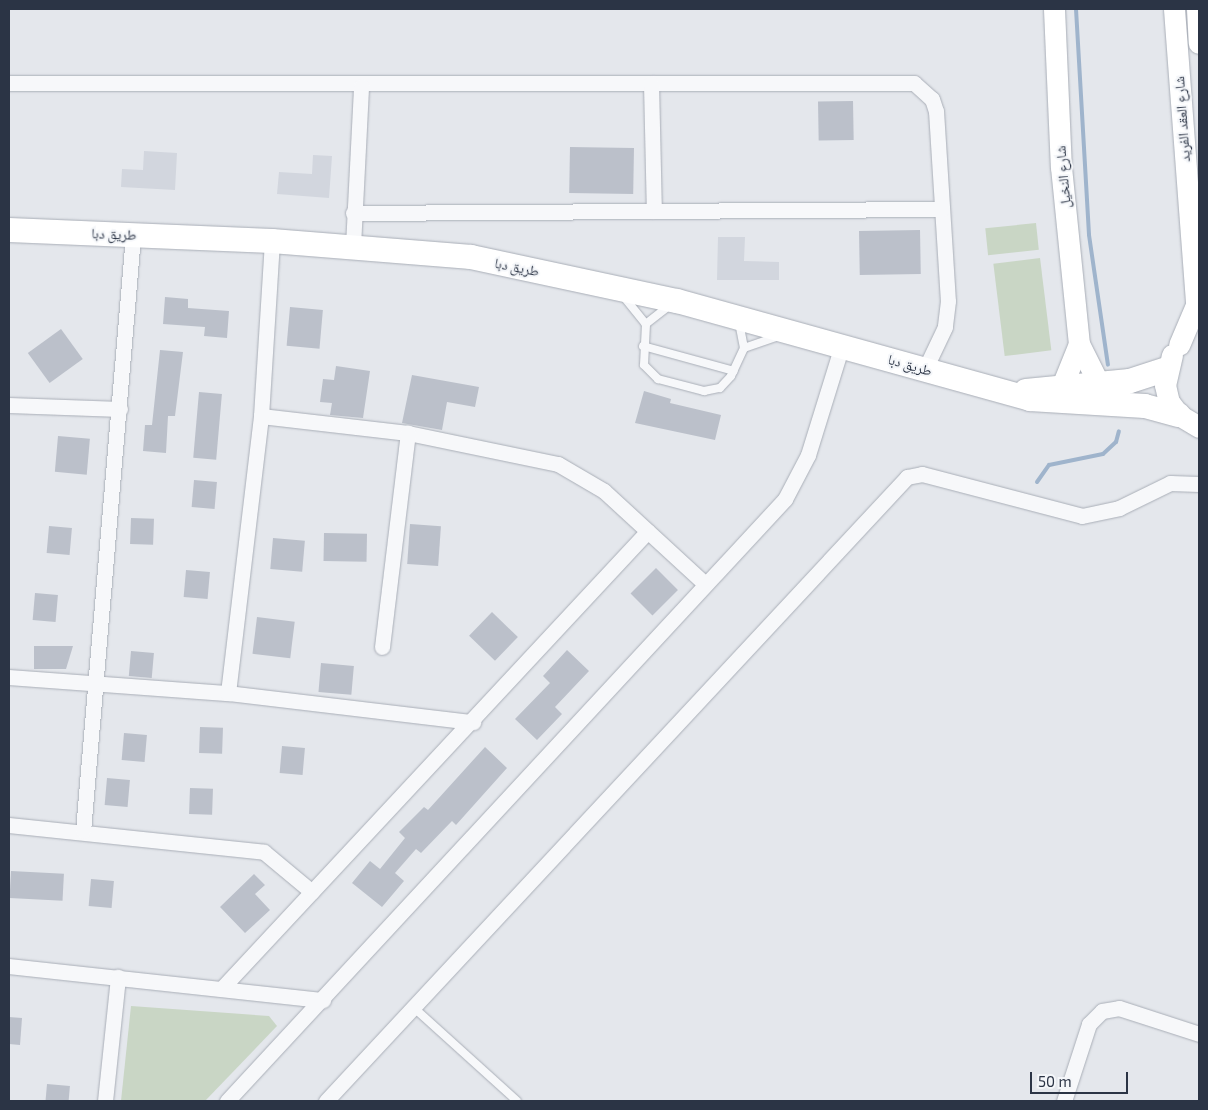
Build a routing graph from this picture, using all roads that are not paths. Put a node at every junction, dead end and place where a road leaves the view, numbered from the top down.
1 (1054, 9) edge
2 (1174, 9) edge
3 (1197, 9) edge
4 (1199, 43) edge
5 (9, 83) edge
6 (651, 83) junction
7 (361, 86) junction
8 (942, 209) junction
9 (654, 211) junction
10 (353, 213) junction
11 (9, 230) edge
12 (134, 235) junction
13 (272, 241) junction
14 (353, 246) junction
15 (609, 286) junction
16 (677, 301) junction
17 (735, 317) junction
18 (646, 324) junction
19 (791, 333) junction
20 (1199, 334) edge
21 (1079, 344) junction
22 (842, 345) junction
23 (643, 346) junction
24 (1180, 346) junction
25 (744, 348) junction
26 (925, 369) junction
27 (1166, 369) junction
28 (734, 371) junction
29 (1099, 384) junction
30 (1062, 395) junction
31 (9, 405) edge
32 (120, 409) junction
33 (261, 416) junction
34 (1189, 421) edge
35 (408, 433) junction
36 (1199, 484) edge
37 (648, 531) junction
38 (705, 584) junction
39 (382, 647) dead end
40 (9, 677) edge
41 (98, 685) junction
42 (228, 693) junction
43 (473, 722) junction
44 (9, 824) edge
45 (83, 832) junction
46 (312, 892) junction
47 (9, 966) edge
48 (118, 977) junction
49 (223, 987) junction
50 (323, 1000) junction
51 (413, 1007) junction
52 (1199, 1034) edge
53 (105, 1101) edge
54 (227, 1101) edge
55 (326, 1101) edge
56 (517, 1101) edge
57 (1064, 1101) edge

1 - 21 main road, شارع النخيل
2 - 24 main road, شارع العقد الفريد
3 - 4 main road
5 - 7 street
6 - 7 street
6 - 8 street
6 - 9 street
7 - 10 street
8 - 9 street
8 - 26 street
9 - 10 street
10 - 14 street
11 - 12 main road, طريق دبا
12 - 13 main road, طريق دبا
12 - 32 street
13 - 14 main road, طريق دبا
13 - 33 street
14 - 15 main road, طريق دبا
15 - 16 main road, طريق دبا
15 - 18 lane
16 - 17 main road, طريق دبا
16 - 18 lane
17 - 19 main road, طريق دبا
17 - 25 lane
18 - 23 lane
19 - 22 main road, طريق دبا
19 - 25 lane
20 - 24 main road
21 - 29 main road, شارع النخيل
21 - 30 main road, شارع النخيل
22 - 26 main road, طريق دبا
22 - 38 street
23 - 28 lane
23 - 28 lane
24 - 27 main road, شارع العقد الفريد
25 - 28 lane
26 - 30 main road, طريق دبا
27 - 29 main road, طريق دبا
27 - 34 main road
29 - 30 main road, طريق دبا
30 - 34 main road, طريق دبا
31 - 32 street
32 - 41 street
33 - 35 street
33 - 42 street
35 - 37 street
35 - 39 street
36 - 51 street
37 - 38 street
37 - 43 street
38 - 50 street
40 - 41 street
41 - 42 street
41 - 45 street
42 - 43 street
43 - 46 street
44 - 45 street
45 - 46 street
46 - 49 street
47 - 48 street
48 - 49 street
48 - 53 street
49 - 50 street
50 - 54 street
51 - 55 street
51 - 56 lane
52 - 57 street

